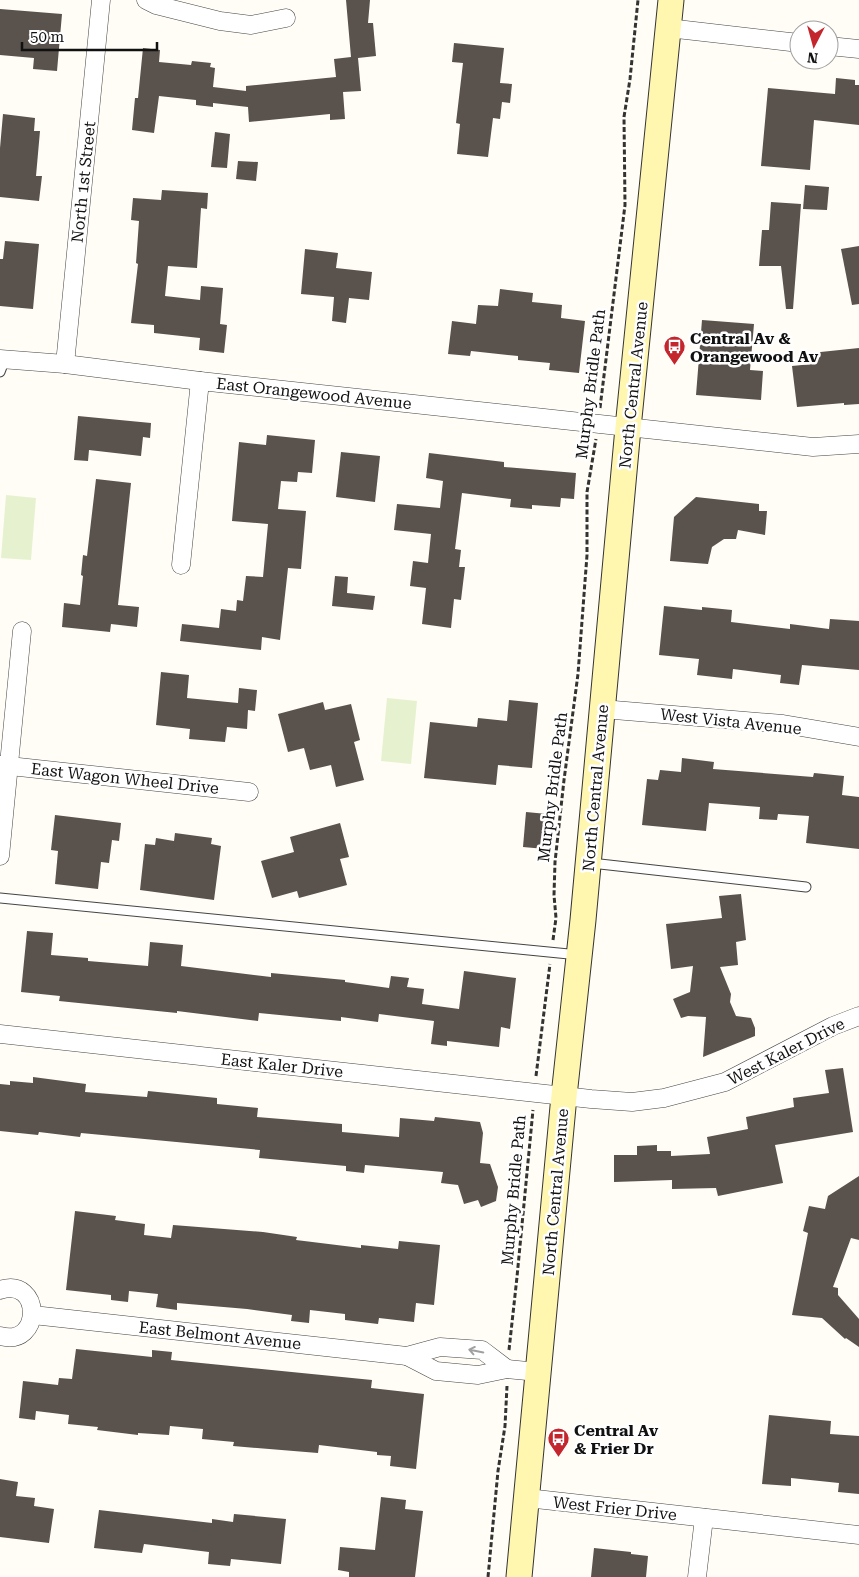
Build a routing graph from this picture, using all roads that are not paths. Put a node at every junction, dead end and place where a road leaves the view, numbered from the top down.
1 (101, 0) edge
2 (146, 0) edge
3 (670, 0) edge
4 (286, 18) dead end
5 (668, 28) junction
6 (789, 42) edge
7 (839, 47) edge
8 (859, 49) edge
9 (2, 363) edge
10 (65, 364) junction
11 (200, 381) junction
12 (628, 428) junction
13 (859, 444) edge
14 (181, 565) dead end
15 (22, 631) dead end
16 (602, 709) junction
17 (859, 737) edge
18 (4, 765) edge
19 (249, 792) dead end
20 (0, 856) edge
21 (588, 862) junction
22 (806, 886) dead end
23 (0, 898) edge
24 (579, 956) junction
25 (859, 1016) edge
26 (0, 1034) edge
27 (564, 1096) junction
28 (0, 1290) edge
29 (33, 1315) junction
30 (0, 1336) edge
31 (407, 1356) junction
32 (507, 1369) junction
33 (538, 1372) junction
34 (527, 1498) junction
35 (704, 1518) junction
36 (859, 1535) edge
37 (519, 1577) edge
38 (697, 1577) edge

1 - 10 street, North 1st Street
2 - 4 street
3 - 5 main road, North Central Avenue
5 - 6 street
5 - 12 main road, North Central Avenue
7 - 8 street
9 - 10 street, East Orangewood Avenue
10 - 11 street, East Orangewood Avenue
11 - 12 street, East Orangewood Avenue
11 - 14 street
12 - 13 street, East Orangewood Avenue
12 - 16 main road, North Central Avenue
15 - 18 street
16 - 17 street, West Vista Avenue
16 - 21 main road, North Central Avenue
18 - 19 street, East Wagon Wheel Drive
18 - 20 street
21 - 22 lane
21 - 24 main road, North Central Avenue
23 - 24 lane
24 - 27 main road, North Central Avenue
25 - 27 street, West Kaler Drive
26 - 27 street, East Kaler Drive
27 - 33 main road, North Central Avenue
28 - 29 street
29 - 30 street
29 - 31 street, East Belmont Avenue
31 - 32 street, East Belmont Avenue
32 -> 31 street, East Belmont Avenue
32 - 33 street, East Belmont Avenue
33 - 34 main road, North Central Avenue
34 - 35 street, West Frier Drive
34 - 37 main road, North Central Avenue
35 - 36 street, West Frier Drive
35 - 38 street

